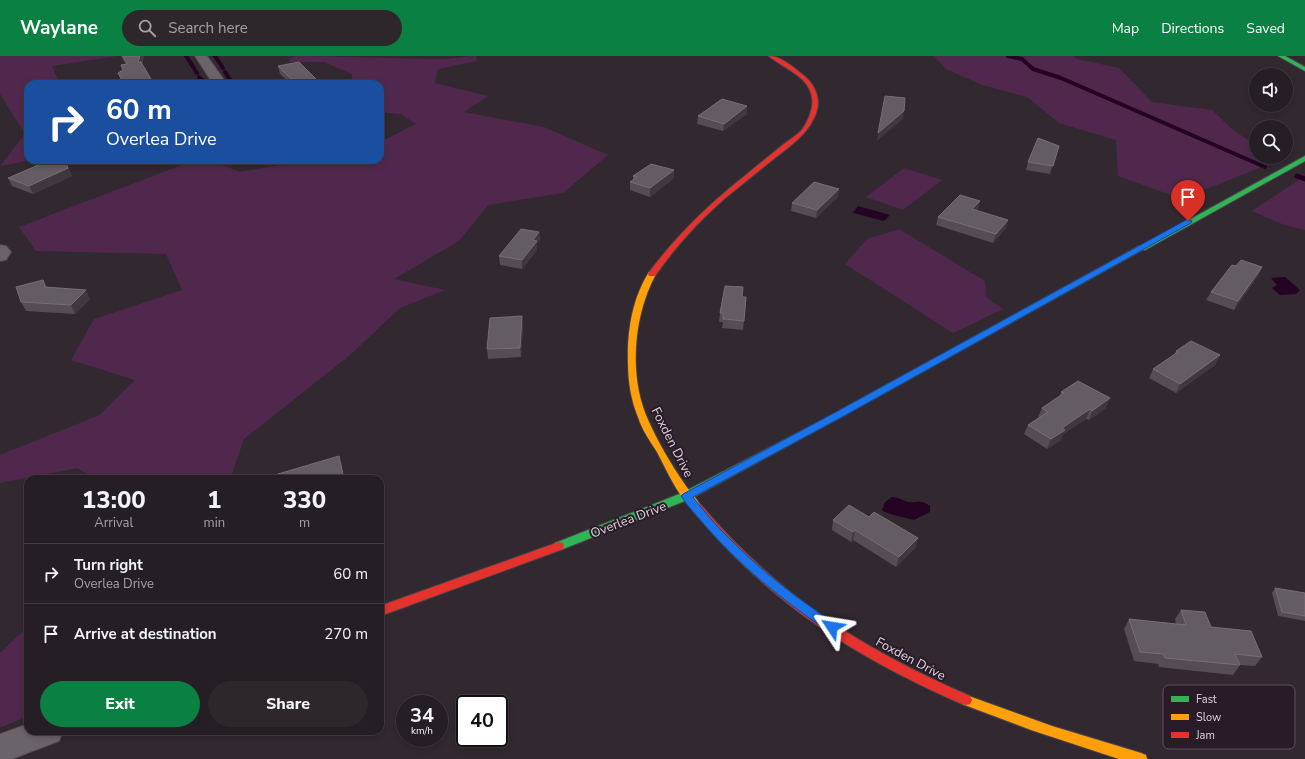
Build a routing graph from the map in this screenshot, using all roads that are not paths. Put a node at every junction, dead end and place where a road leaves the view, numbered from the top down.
1 (201, 56) edge
2 (772, 56) edge
3 (1281, 56) edge
4 (1305, 68) edge
5 (217, 80) edge
6 (1305, 158) edge
7 (0, 250) edge
8 (0, 256) edge
9 (686, 496) junction
10 (384, 609) edge
11 (37, 735) edge
12 (0, 749) edge
13 (1141, 759) edge

1 - 5 street
2 - 9 street, Foxden Drive
3 - 4 street
6 - 9 street, Overlea Drive
7 - 8 street
9 - 10 street, Overlea Drive
9 - 13 street, Foxden Drive
11 - 12 street

